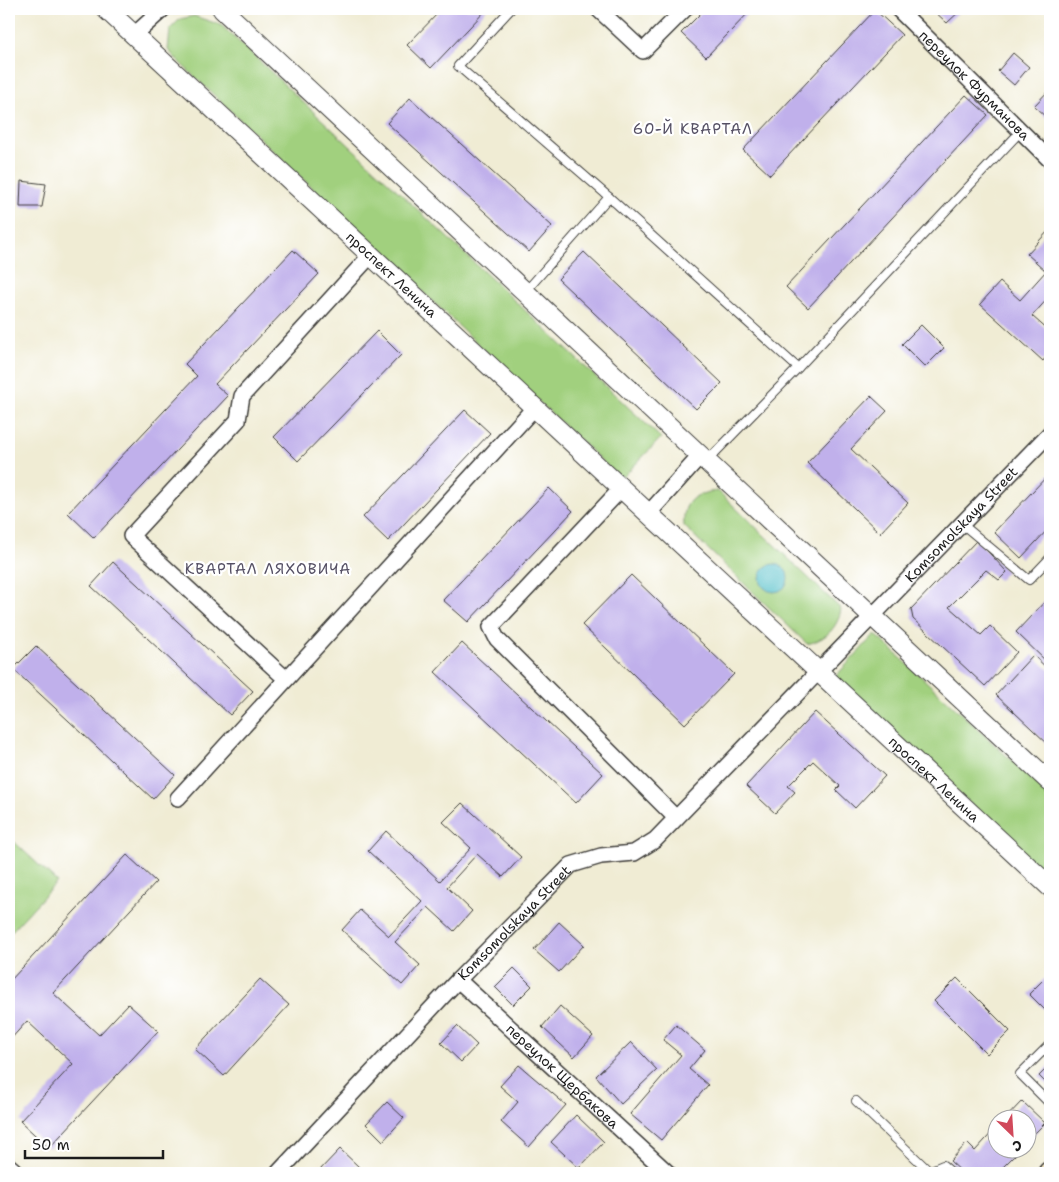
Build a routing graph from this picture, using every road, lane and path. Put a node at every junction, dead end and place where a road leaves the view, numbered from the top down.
1 (106, 9) edge
2 (162, 9) edge
3 (222, 9) edge
4 (510, 9) edge
5 (598, 9) edge
6 (685, 9) edge
7 (898, 9) edge
8 (133, 36) junction
9 (1021, 132) junction
10 (1050, 160) edge
11 (609, 197) junction
12 (370, 256) junction
13 (524, 293) junction
14 (798, 368) junction
15 (534, 408) junction
16 (1050, 433) edge
17 (704, 458) junction
18 (621, 489) junction
19 (648, 514) junction
20 (962, 524) junction
21 (1050, 558) edge
22 (872, 615) junction
23 (818, 672) junction
24 (286, 679) junction
25 (1050, 782) edge
26 (178, 798) dead end
27 (676, 818) junction
28 (1050, 888) edge
29 (458, 980) junction
30 (1050, 1044) edge
31 (856, 1101) dead end
32 (1050, 1104) edge
33 (9, 1166) edge
34 (17, 1173) edge
35 (278, 1173) edge
36 (668, 1173) edge
37 (952, 1173) edge

1 - 8 street, проспект Ленина
2 - 8 street
3 - 13 street
4 - 11 lane
5 - 6 street
7 - 9 street, переулок Фурманова
8 - 12 street, проспект Ленина
9 - 10 street, переулок Фурманова
9 - 14 lane
11 - 13 lane
11 - 14 lane
12 - 15 street, проспект Ленина
12 - 24 street
13 - 17 street
14 - 17 lane
15 - 18 street, проспект Ленина
15 - 24 street
16 - 20 street, Komsomolskaya Street
17 - 19 street
17 - 22 street
18 - 19 street, проспект Ленина
18 - 27 street
19 - 23 street, проспект Ленина
20 - 21 lane
20 - 22 street, Komsomolskaya Street
22 - 23 street
22 - 25 street
23 - 27 street, Komsomolskaya Street
23 - 28 street, проспект Ленина
24 - 26 street
27 - 29 street, Komsomolskaya Street
29 - 35 street, Komsomolskaya Street
29 - 36 street, переулок Щербакова
30 - 32 lane
31 - 37 lane
33 - 34 street

